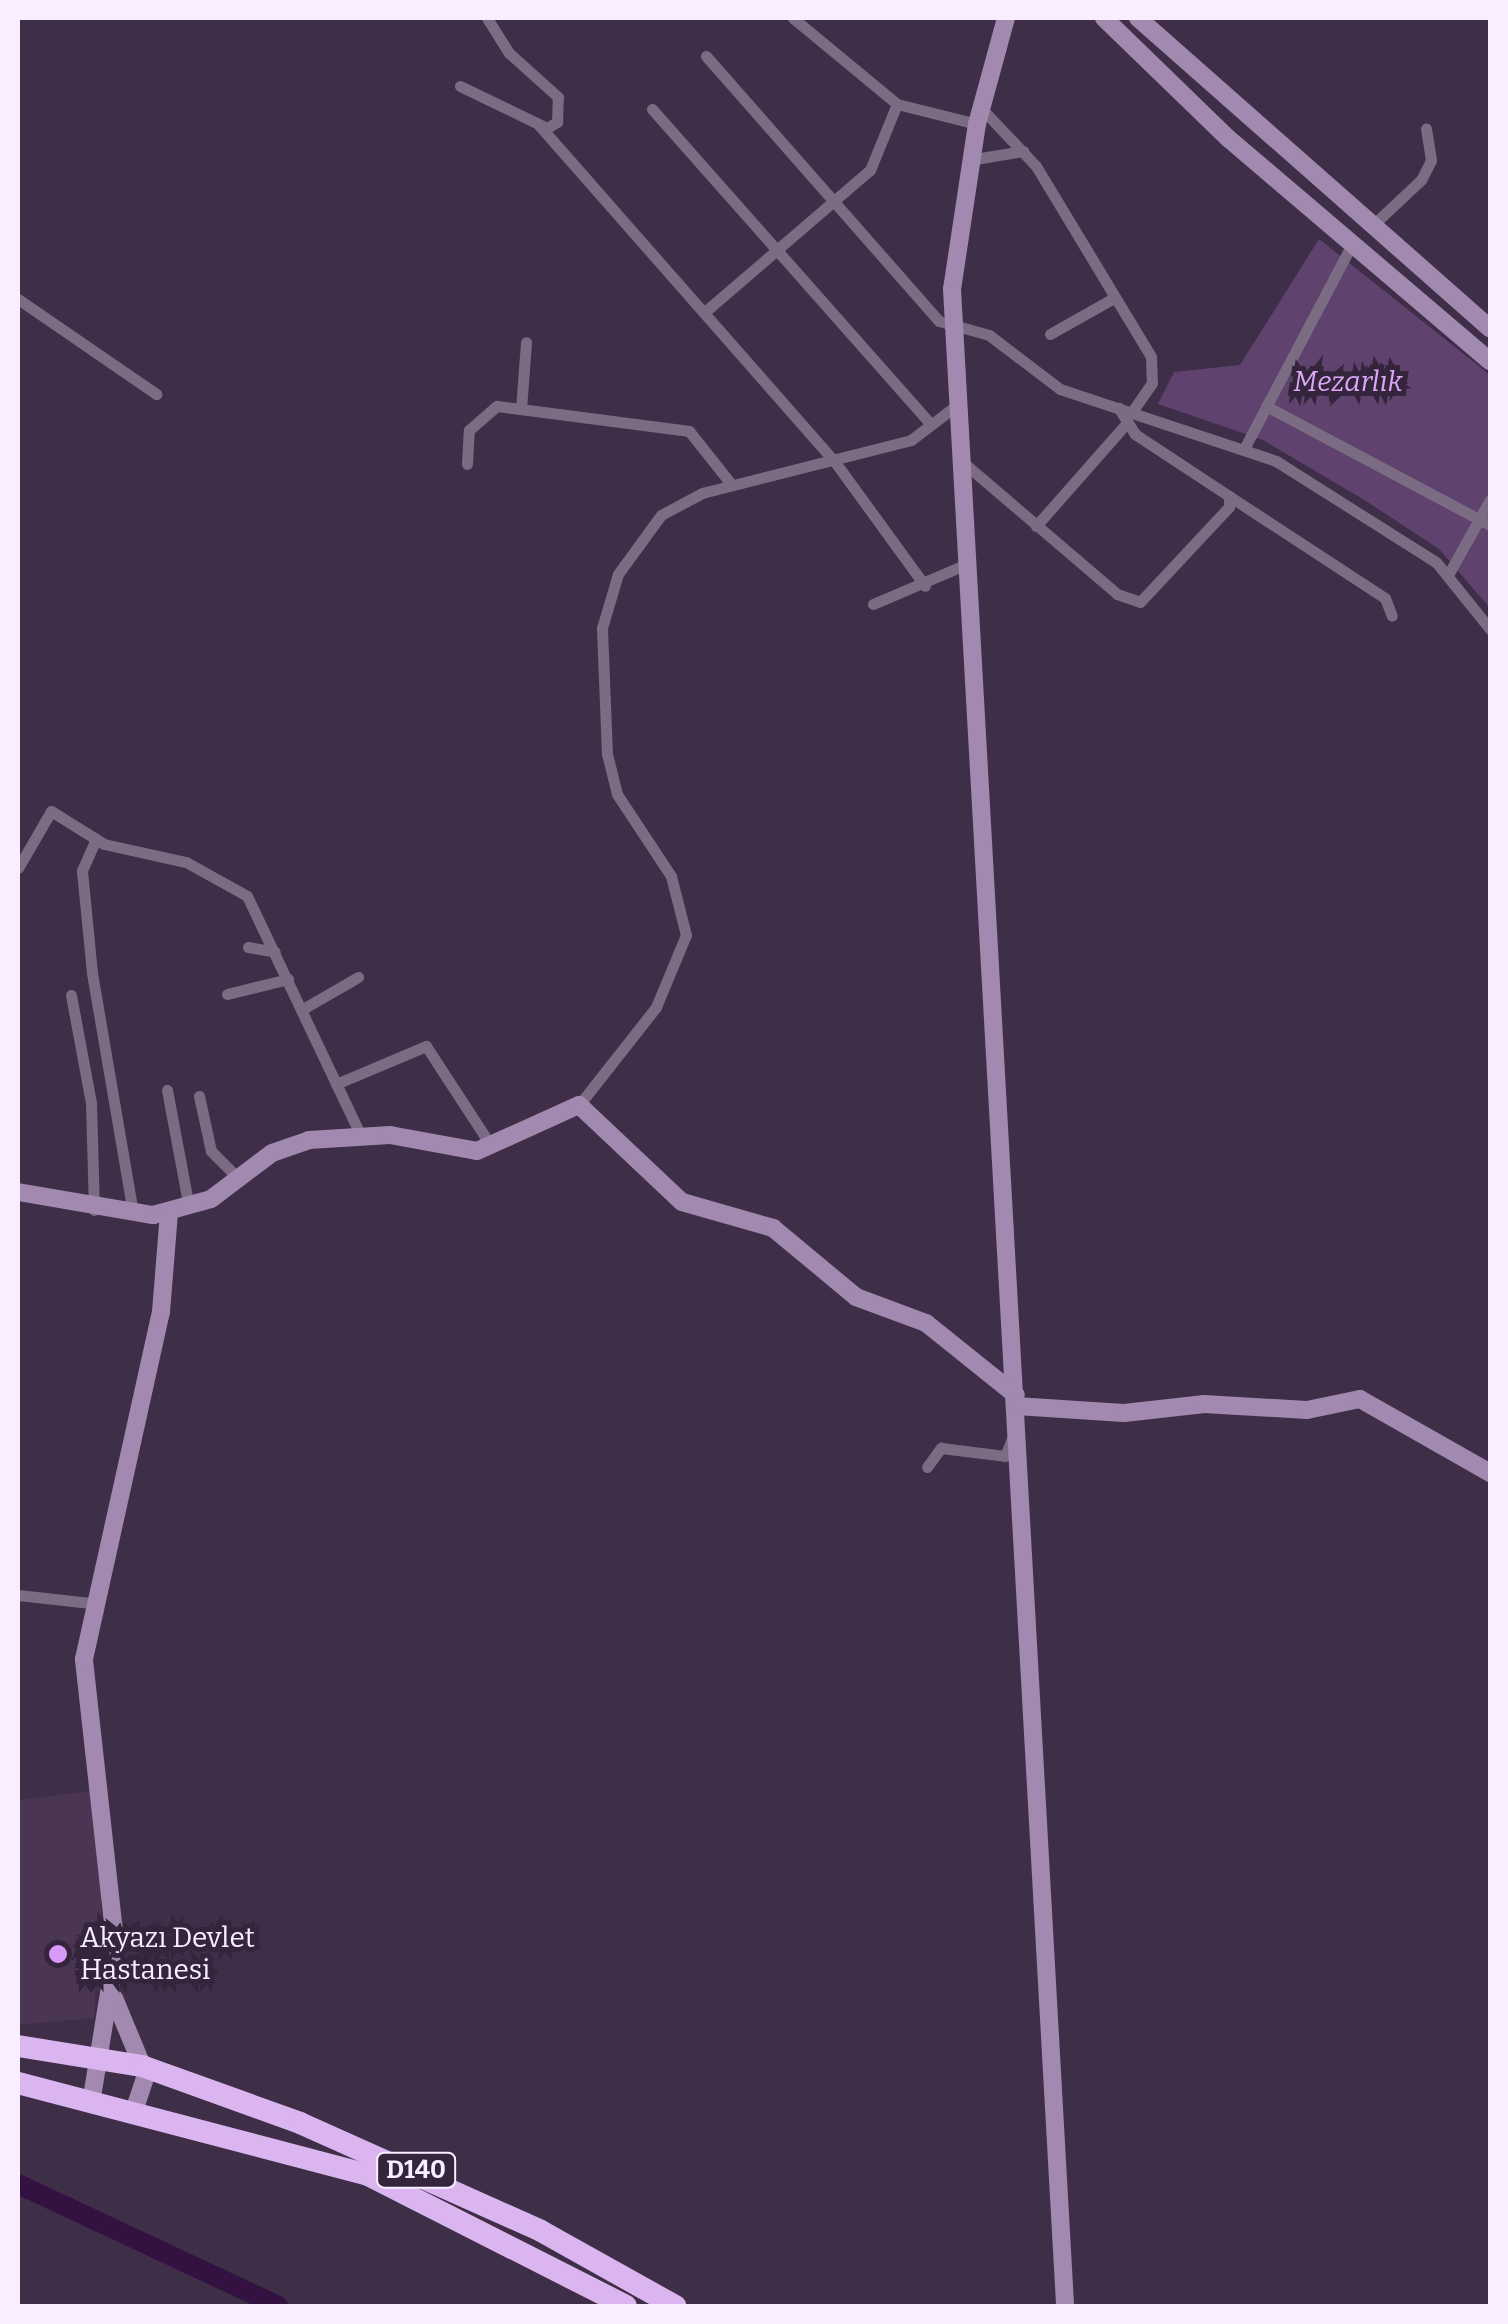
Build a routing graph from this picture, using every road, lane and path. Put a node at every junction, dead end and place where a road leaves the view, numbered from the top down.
1 (487, 18) edge
2 (792, 18) edge
3 (1006, 18) edge
4 (1104, 18) edge
5 (1138, 18) edge
6 (706, 56) dead end
7 (460, 86) dead end
8 (896, 104) junction
9 (652, 109) dead end
10 (980, 117) junction
11 (538, 124) junction
12 (1426, 128) dead end
13 (1023, 152) junction
14 (976, 159) junction
15 (834, 206) junction
16 (1373, 225) junction
17 (1352, 244) junction
18 (780, 253) junction
19 (1114, 298) junction
20 (18, 299) edge
21 (707, 310) junction
22 (954, 328) junction
23 (1490, 328) edge
24 (1050, 334) dead end
25 (526, 342) dead end
26 (1490, 361) edge
27 (156, 394) dead end
28 (957, 405) junction
29 (1266, 406) junction
30 (521, 408) junction
31 (1126, 409) junction
32 (930, 424) junction
33 (1126, 424) junction
34 (1245, 447) junction
35 (835, 462) junction
36 (467, 464) dead end
37 (965, 464) junction
38 (732, 485) junction
39 (1229, 496) junction
40 (1490, 500) edge
41 (1485, 522) edge
42 (1036, 526) junction
43 (967, 564) junction
44 (1448, 576) junction
45 (925, 586) junction
46 (872, 604) dead end
47 (1392, 616) dead end
48 (1490, 630) edge
49 (96, 839) junction
50 (18, 868) edge
51 (248, 947) dead end
52 (275, 952) junction
53 (358, 977) dead end
54 (288, 979) junction
55 (227, 994) dead end
56 (71, 995) dead end
57 (301, 1010) junction
58 (336, 1084) junction
59 (168, 1090) dead end
60 (199, 1096) dead end
61 (579, 1104) junction
62 (360, 1134) junction
63 (490, 1144) junction
64 (238, 1178) junction
65 (18, 1192) edge
66 (189, 1207) junction
67 (94, 1210) junction
68 (169, 1212) junction
69 (133, 1214) junction
70 (1016, 1401) junction
71 (1016, 1428) junction
72 (927, 1468) dead end
73 (1490, 1473) edge
74 (18, 1595) edge
75 (90, 1602) junction
76 (114, 1998) junction
77 (18, 2046) edge
78 (99, 2055) junction
79 (142, 2066) junction
80 (18, 2083) edge
81 (91, 2104) junction
82 (133, 2114) junction
83 (626, 2306) edge
84 (675, 2306) edge
85 (1065, 2306) edge

1 - 11 street
2 - 8 street
3 - 10 street
4 - 17 street
5 - 16 street
6 - 15 street
7 - 11 street
8 - 10 street
8 - 15 street
9 - 18 street
10 - 13 street
10 - 14 street
11 - 21 street
12 - 16 street
13 - 14 street
13 - 19 street
14 - 22 street
15 - 18 street
15 - 22 street
16 - 23 street
17 - 26 street
17 - 29 street
18 - 21 street
18 - 32 street
19 - 24 street
19 - 31 street
20 - 27 street
21 - 35 street
22 - 28 street
22 - 31 street
25 - 30 street
28 - 32 street
28 - 37 street
29 - 34 street
29 - 41 street
30 - 36 street
30 - 38 street
31 - 33 street
31 - 34 street
32 - 35 street
33 - 39 street
33 - 42 street
34 - 44 street
35 - 38 street
35 - 45 street
37 - 42 street
37 - 43 street
38 - 61 street
39 - 42 street
39 - 47 street
40 - 41 street
41 - 44 street
43 - 45 street
43 - 70 street
44 - 48 street
45 - 46 street
49 - 50 street
49 - 52 street
49 - 69 street
51 - 52 street
52 - 54 street
53 - 57 street
54 - 55 street
54 - 57 street
56 - 67 street
57 - 58 street
58 - 62 street
58 - 63 street
59 - 66 street
60 - 64 street
61 - 63 street
61 - 70 street
62 - 63 street
62 - 64 street
64 - 66 street
65 - 67 street
66 - 68 street
67 - 69 street
68 - 69 street
68 - 75 street
70 - 71 street
70 - 73 street
71 - 72 street
71 - 85 street
74 - 75 street
75 - 76 street
76 - 78 street
76 - 79 street
77 - 78 highway, D140
78 - 79 highway, D140
78 - 81 street
79 - 82 street
79 - 84 highway, D140
80 - 81 highway, D140
81 - 82 highway, D140
82 - 83 highway, D140

